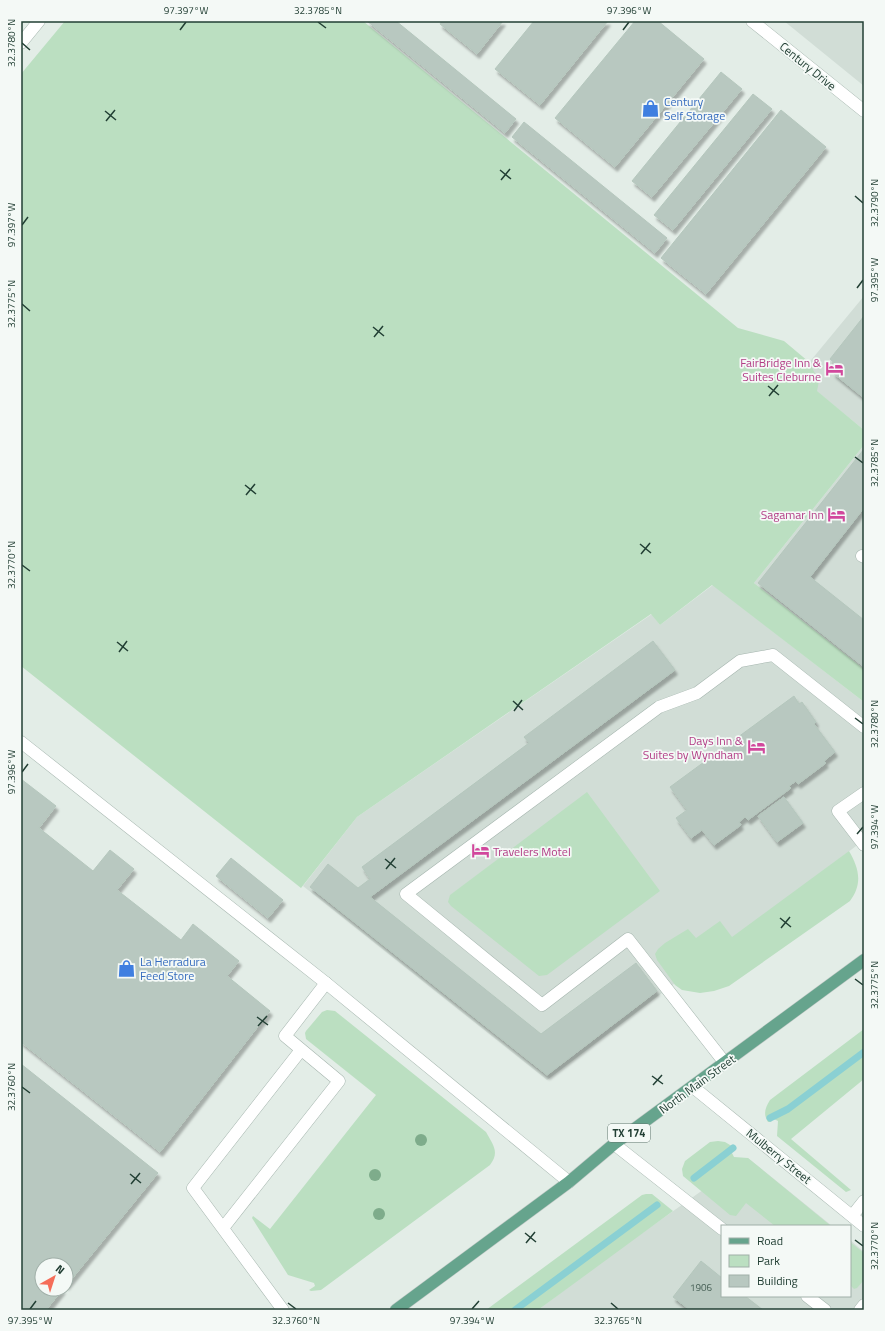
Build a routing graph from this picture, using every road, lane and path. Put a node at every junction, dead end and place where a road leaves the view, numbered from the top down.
1 (40, 21) edge
2 (752, 21) edge
3 (21, 43) edge
4 (864, 111) edge
5 (864, 727) edge
6 (21, 742) edge
7 (864, 793) edge
8 (864, 845) edge
9 (864, 960) edge
10 (326, 983) junction
11 (301, 1050) junction
12 (725, 1063) junction
13 (693, 1087) junction
14 (614, 1144) junction
15 (569, 1182) junction
16 (864, 1201) edge
17 (852, 1216) junction
18 (864, 1226) edge
19 (223, 1228) junction
20 (721, 1228) edge
21 (808, 1297) edge
22 (864, 1305) edge
23 (283, 1310) edge
24 (396, 1310) edge
25 (825, 1310) edge
26 (860, 1310) edge

1 - 3 street
2 - 4 street, Century Drive
5 - 12 street
6 - 10 street
7 - 8 street
9 - 12 main road, North Main Street / TX 174
10 - 11 street
10 - 15 street
11 - 19 street
11 - 19 street
12 - 13 main road, North Main Street / TX 174
13 - 14 main road, North Main Street / TX 174
13 - 17 street, Mulberry Street
14 - 15 main road, North Main Street / TX 174
14 - 20 street
15 - 24 main road, North Main Street / TX 174
16 - 17 street
17 - 18 street, Mulberry Street
19 - 23 street
21 - 25 street
22 - 26 street

